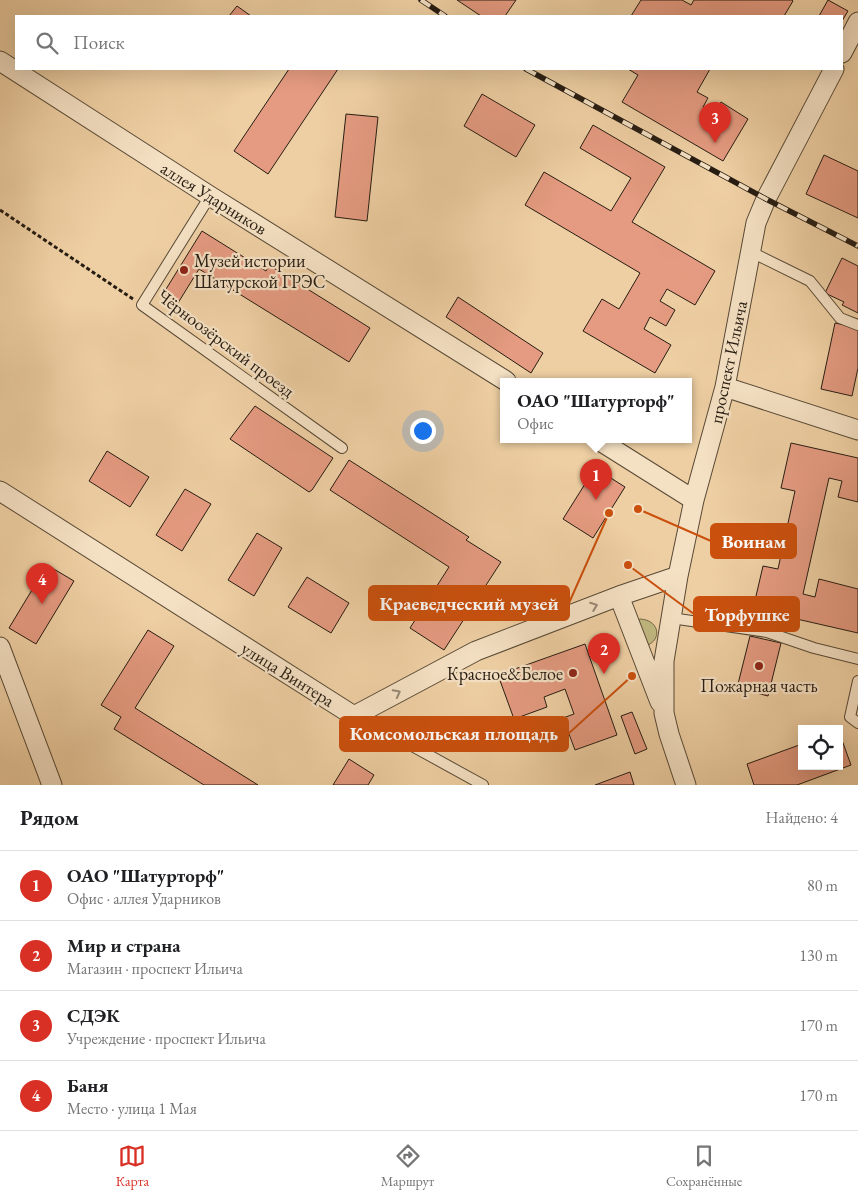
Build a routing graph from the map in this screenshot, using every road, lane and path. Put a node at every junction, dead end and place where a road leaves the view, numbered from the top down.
1 (858, 22) edge
2 (843, 51) edge
3 (0, 61) edge
4 (833, 70) edge
5 (210, 196) junction
6 (0, 211) edge
7 (751, 252) junction
8 (142, 305) junction
9 (858, 325) edge
10 (501, 378) edge
11 (725, 387) junction
12 (858, 430) edge
13 (603, 443) edge
14 (342, 448) dead end
15 (0, 491) edge
16 (694, 500) junction
17 (678, 576) junction
18 (620, 596) junction
19 (671, 618) junction
20 (0, 647) edge
21 (858, 659) edge
22 (858, 681) edge
23 (664, 713) junction
24 (354, 716) junction
25 (858, 723) edge
26 (52, 785) edge
27 (483, 785) edge
28 (686, 785) edge

1 - 2 street
3 - 5 street, аллея Ударников
4 - 7 street, проспект Ильича
5 - 8 lane, Чёрноозёрский проезд
5 - 10 street, аллея Ударников
6 - 8 path
7 - 9 lane
7 - 11 street, проспект Ильича
8 - 14 lane, Чёрноозёрский проезд
11 - 12 street
11 - 16 street, проспект Ильича
13 - 16 street
15 - 24 street, улица Винтера
16 - 17 street, проспект Ильича
17 - 18 street, улица Винтера
17 - 19 street, проспект Ильича
18 - 23 street
24 -> 18 street, улица Винтера
19 - 21 lane
19 - 23 street, проспект Ильича
20 - 26 street
22 - 25 lane
23 - 28 street, проспект Ильича
24 - 27 lane

